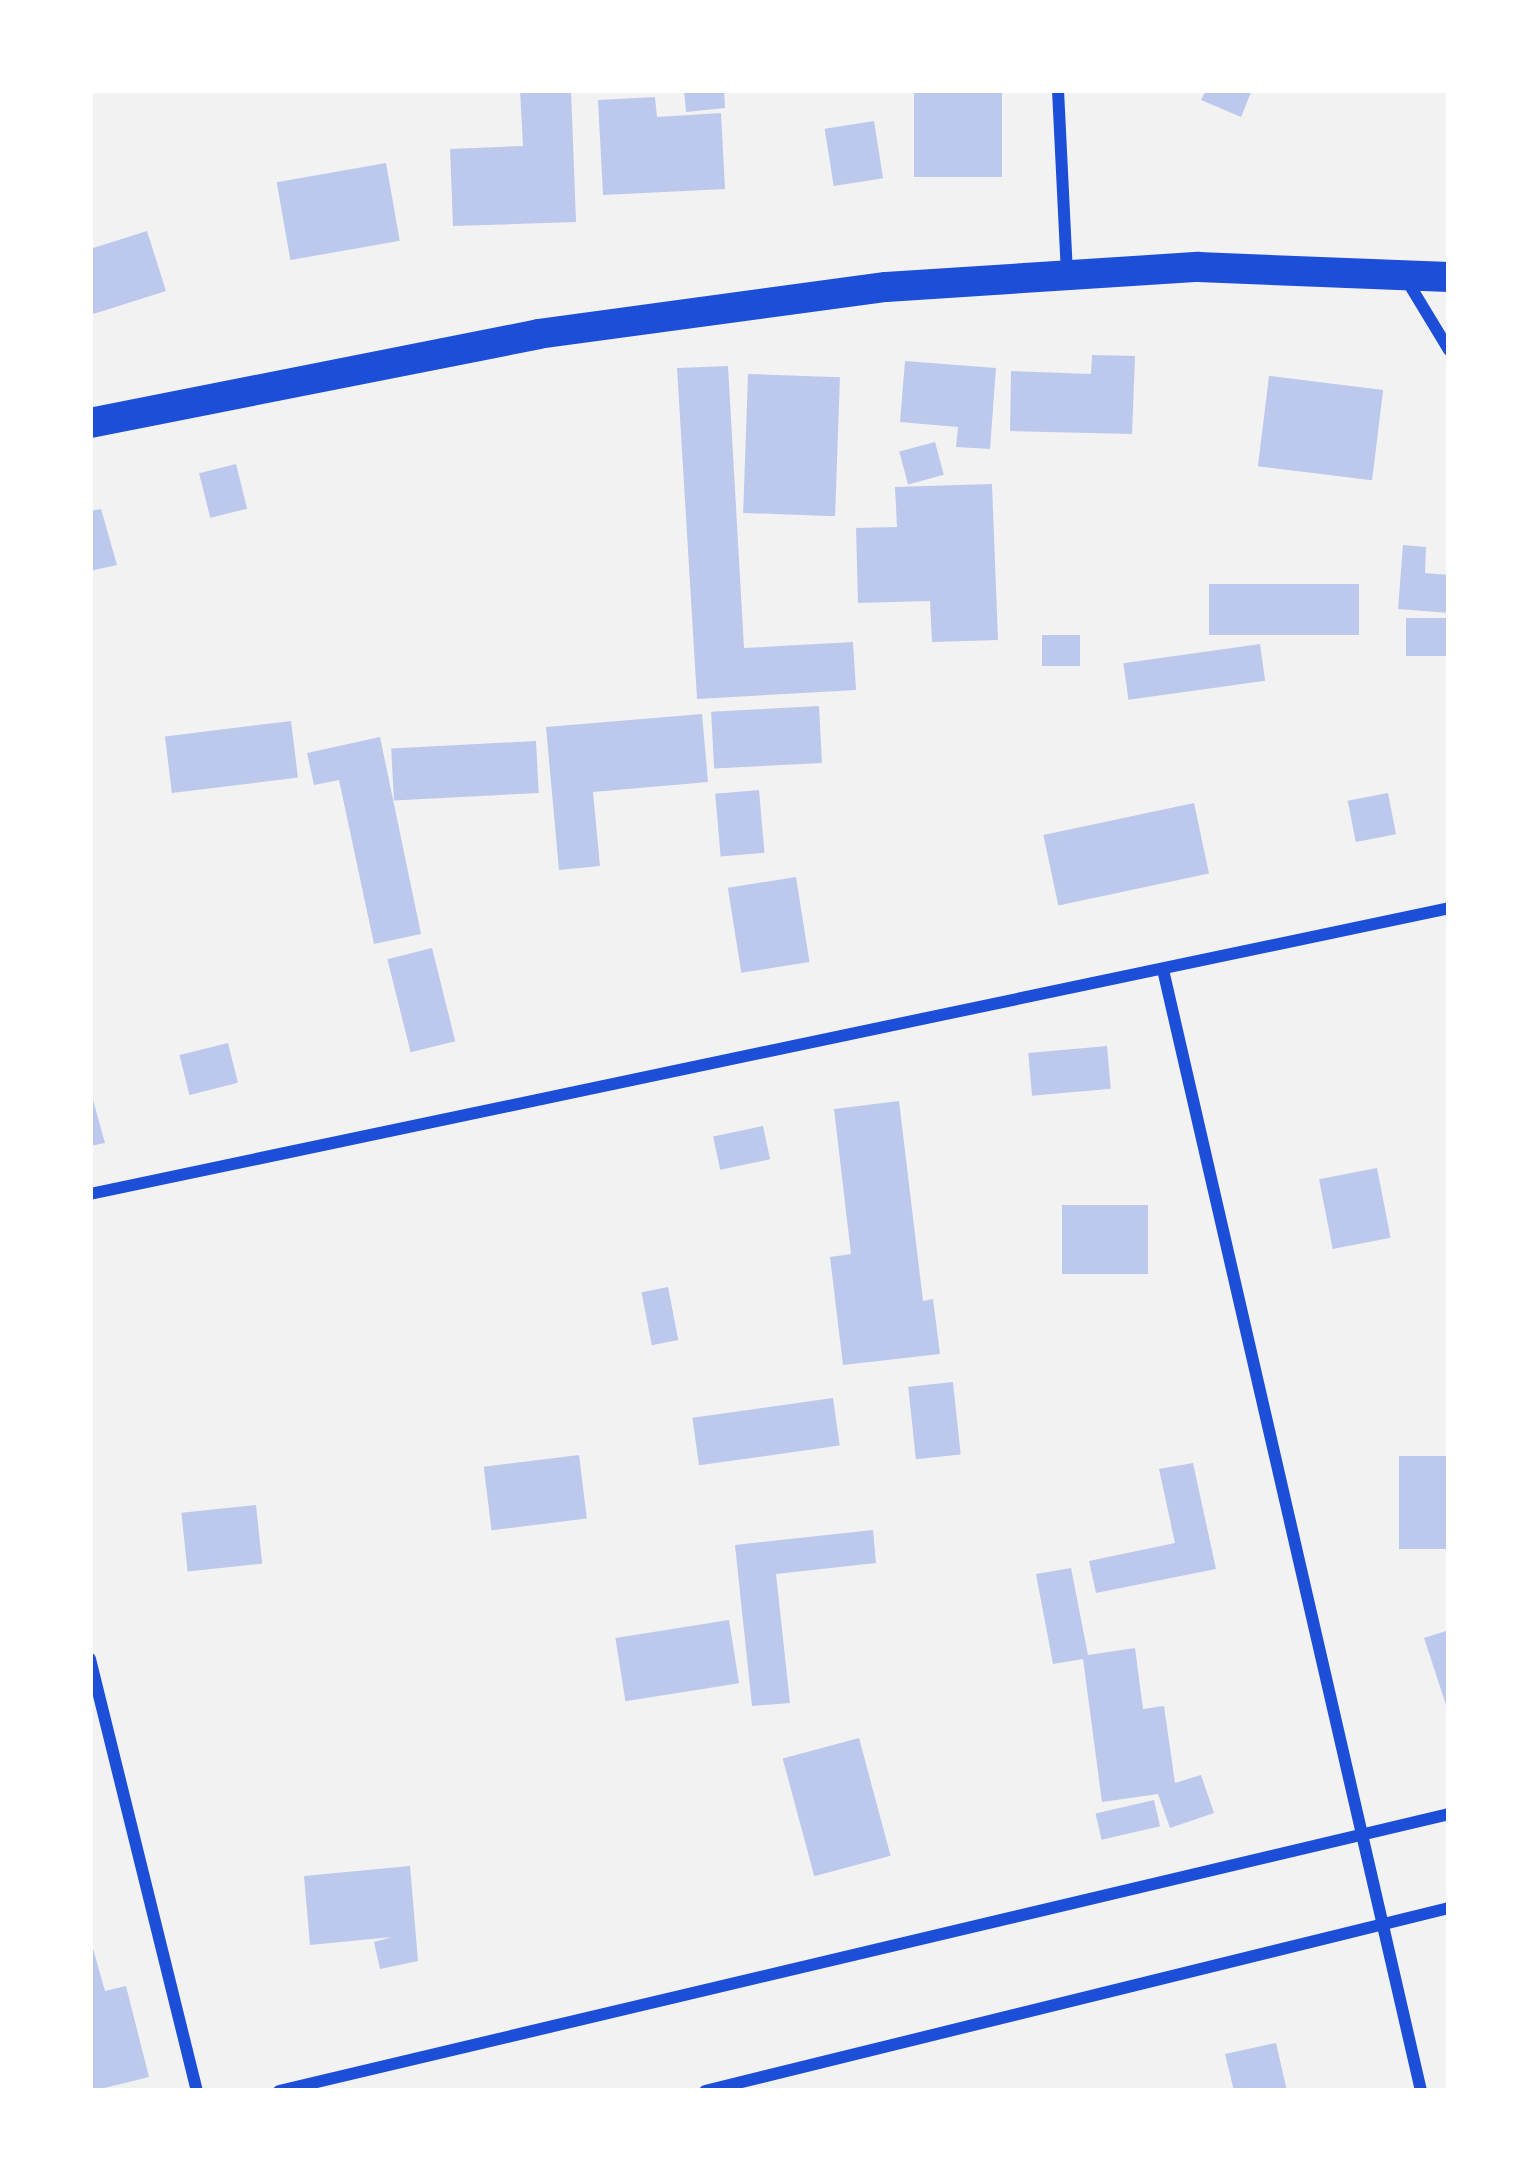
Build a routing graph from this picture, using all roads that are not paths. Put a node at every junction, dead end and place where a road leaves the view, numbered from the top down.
1 (1058, 90) edge
2 (1067, 273) junction
3 (1403, 273) junction
4 (1449, 277) edge
5 (1449, 350) edge
6 (90, 423) edge
7 (1449, 908) edge
8 (1164, 974) junction
9 (90, 1194) edge
10 (90, 1659) edge
11 (1449, 1814) edge
12 (1362, 1834) junction
13 (1449, 1908) edge
14 (1383, 1924) junction
15 (197, 2091) edge
16 (279, 2091) edge
17 (705, 2091) edge
18 (1421, 2091) edge

1 - 2 street
2 - 3 main road
2 - 6 main road
3 - 4 main road
3 - 5 street
7 - 8 street
8 - 9 street
8 - 12 street
10 - 15 street
11 - 12 street
12 - 14 street
12 - 16 street
13 - 14 street
14 - 17 street
14 - 18 street

